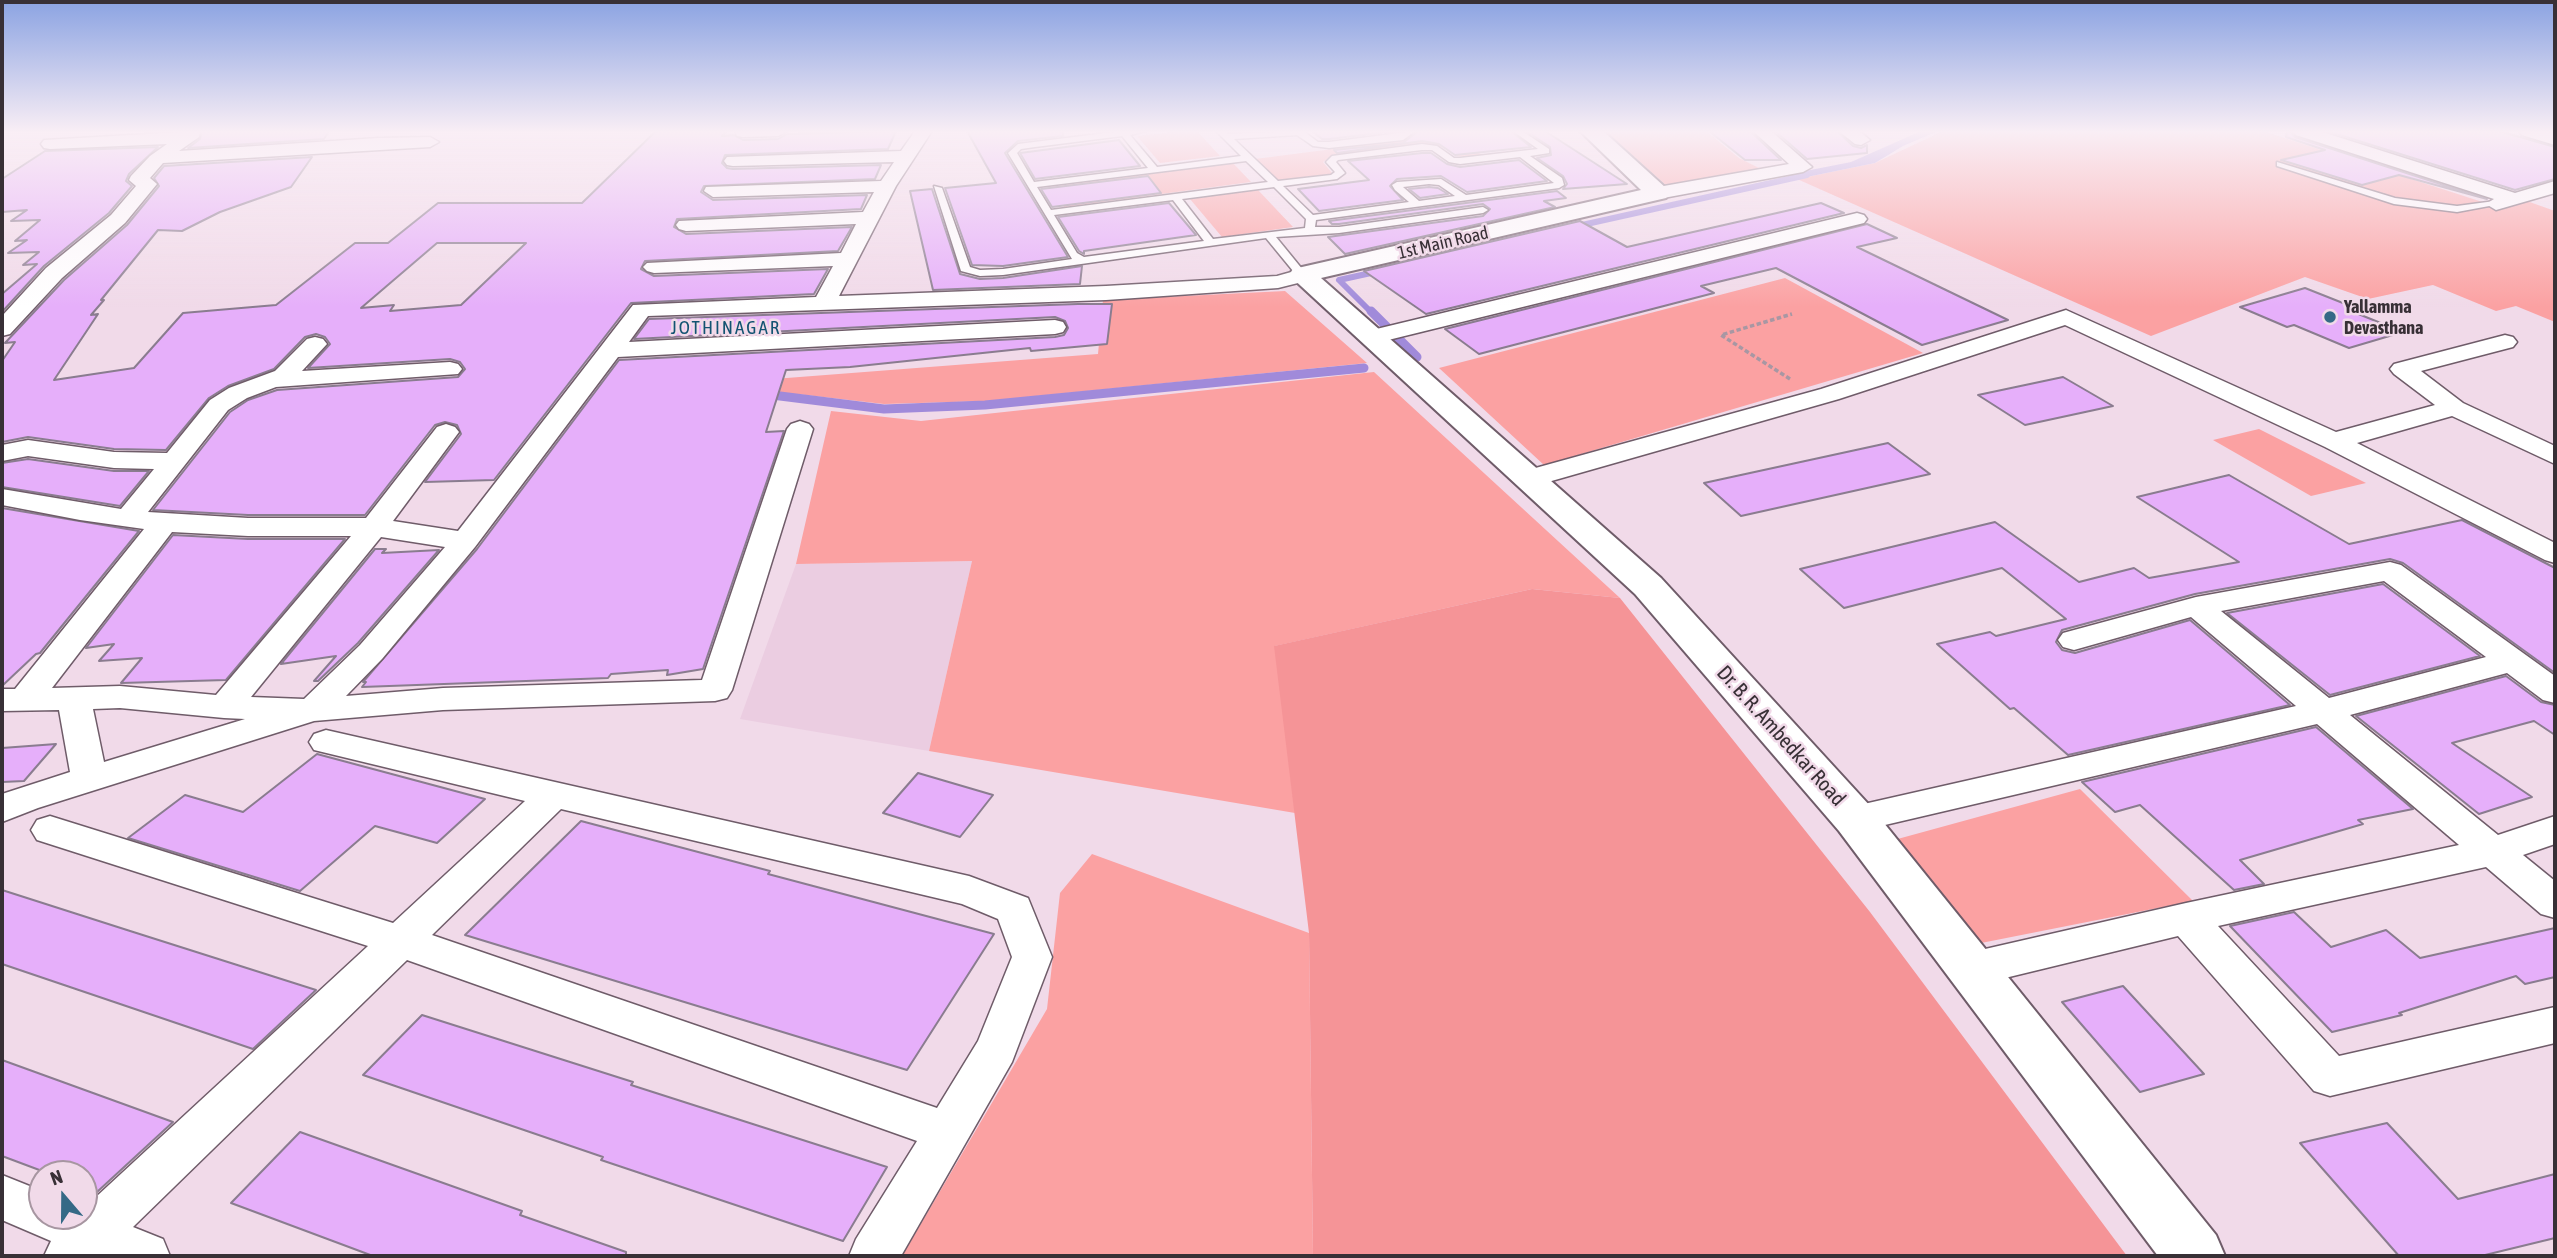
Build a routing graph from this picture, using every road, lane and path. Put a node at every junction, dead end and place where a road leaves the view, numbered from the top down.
1 (143, 190) edge
2 (769, 190) edge
3 (886, 190) edge
4 (938, 190) edge
5 (1034, 190) edge
6 (1232, 190) edge
7 (1282, 190) edge
8 (1400, 190) edge
9 (1452, 190) edge
10 (1521, 190) edge
11 (1654, 190) edge
12 (1676, 190) edge
13 (2359, 190) edge
14 (2486, 190) edge
15 (2546, 190) edge
16 (713, 191) dead end
17 (1658, 193) junction
18 (1175, 197) junction
19 (1463, 197) junction
20 (2515, 199) junction
21 (1417, 204) junction
22 (2495, 205) joint
23 (1483, 209) dead end
24 (1049, 214) junction
25 (870, 218) junction
26 (1311, 218) junction
27 (1857, 219) dead end
28 (686, 225) dead end
29 (1310, 230) junction
30 (1269, 235) junction
31 (1211, 243) junction
32 (848, 259) junction
33 (1083, 260) junction
34 (654, 267) dead end
35 (1302, 275) junction
36 (824, 303) junction
37 (1792, 314) dead end
38 (1055, 327) dead end
39 (2, 329) edge
40 (1372, 337) junction
41 (2505, 342) dead end
42 (315, 344) dead end
43 (607, 350) junction
44 (450, 369) dead end
45 (276, 380) junction
46 (1796, 383) dead end
47 (2454, 408) junction
48 (800, 429) dead end
49 (446, 432) dead end
50 (2334, 441) junction
51 (2, 453) edge
52 (2555, 456) edge
53 (174, 461) junction
54 (1531, 478) junction
55 (2, 497) edge
56 (129, 518) junction
57 (164, 523) junction
58 (374, 527) junction
59 (465, 541) junction
60 (2555, 554) edge
61 (2196, 606) junction
62 (2074, 640) dead end
63 (2511, 661) junction
64 (2555, 692) edge
65 (74, 698) junction
66 (14, 699) edge
67 (224, 706) junction
68 (312, 710) junction
69 (2324, 710) junction
70 (326, 742) dead end
71 (89, 779) junction
72 (555, 794) junction
73 (2, 809) edge
74 (1854, 819) junction
75 (50, 830) dead end
76 (2555, 830) edge
77 (2491, 852) junction
78 (2555, 903) edge
79 (2186, 918) junction
80 (401, 942) junction
81 (1972, 969) junction
82 (2555, 1025) edge
83 (948, 1132) junction
84 (2, 1197) edge
85 (28, 1208) edge
86 (63, 1230) edge
87 (81, 1245) edge
88 (145, 1256) edge
89 (874, 1256) edge
90 (2195, 1256) edge

1 - 39 street
2 - 16 street
3 - 25 street
4 - 33 lane
5 - 24 lane
6 - 18 lane
7 - 26 lane
8 - 21 lane
9 - 19 lane
10 - 19 lane
11 - 17 street
12 - 17 street
13 - 22 lane
14 - 20 street
15 - 20 street
17 - 35 street, 1st Main Road
18 - 24 lane
18 - 31 lane
19 - 21 lane
20 - 22 street
21 - 26 lane
23 - 29 lane
24 - 33 lane
25 - 28 street
25 - 32 street
26 - 29 lane
27 - 40 street
29 - 30 lane
30 - 31 lane
30 - 35 lane
31 - 33 lane
32 - 34 street
32 - 36 street
35 - 36 street
35 - 40 street, Dr. B. R. Ambedkar Road
36 - 43 street
37 - 46 path
38 - 43 street
40 - 54 street, Dr. B. R. Ambedkar Road
41 - 47 street
42 - 45 street
43 - 59 street
44 - 45 street
45 - 53 street
47 - 50 street
47 - 52 street
48 - 68 street
49 - 58 street
50 - 54 street
50 - 60 street
51 - 53 street
53 - 56 street
54 - 74 street, Dr. B. R. Ambedkar Road
55 - 56 street
56 - 57 street
57 - 58 street
57 - 66 street
58 - 59 street
58 - 67 street
59 - 68 street
61 - 62 street
61 - 63 street
61 - 69 street
63 - 64 street
63 - 69 street
65 - 66 street
65 - 67 street
65 - 71 street
67 - 68 street
68 - 71 street
69 - 74 street
69 - 77 street
70 - 72 street
71 - 73 street
72 - 80 street
72 - 83 street
74 - 81 street, Dr. B. R. Ambedkar Road
75 - 80 street
76 - 77 street
77 - 78 street
77 - 79 street
79 - 81 street
79 - 82 street
80 - 83 street
80 - 87 street
81 - 90 street, Dr. B. R. Ambedkar Road
83 - 89 street
84 - 85 street
86 - 87 street
87 - 88 street

